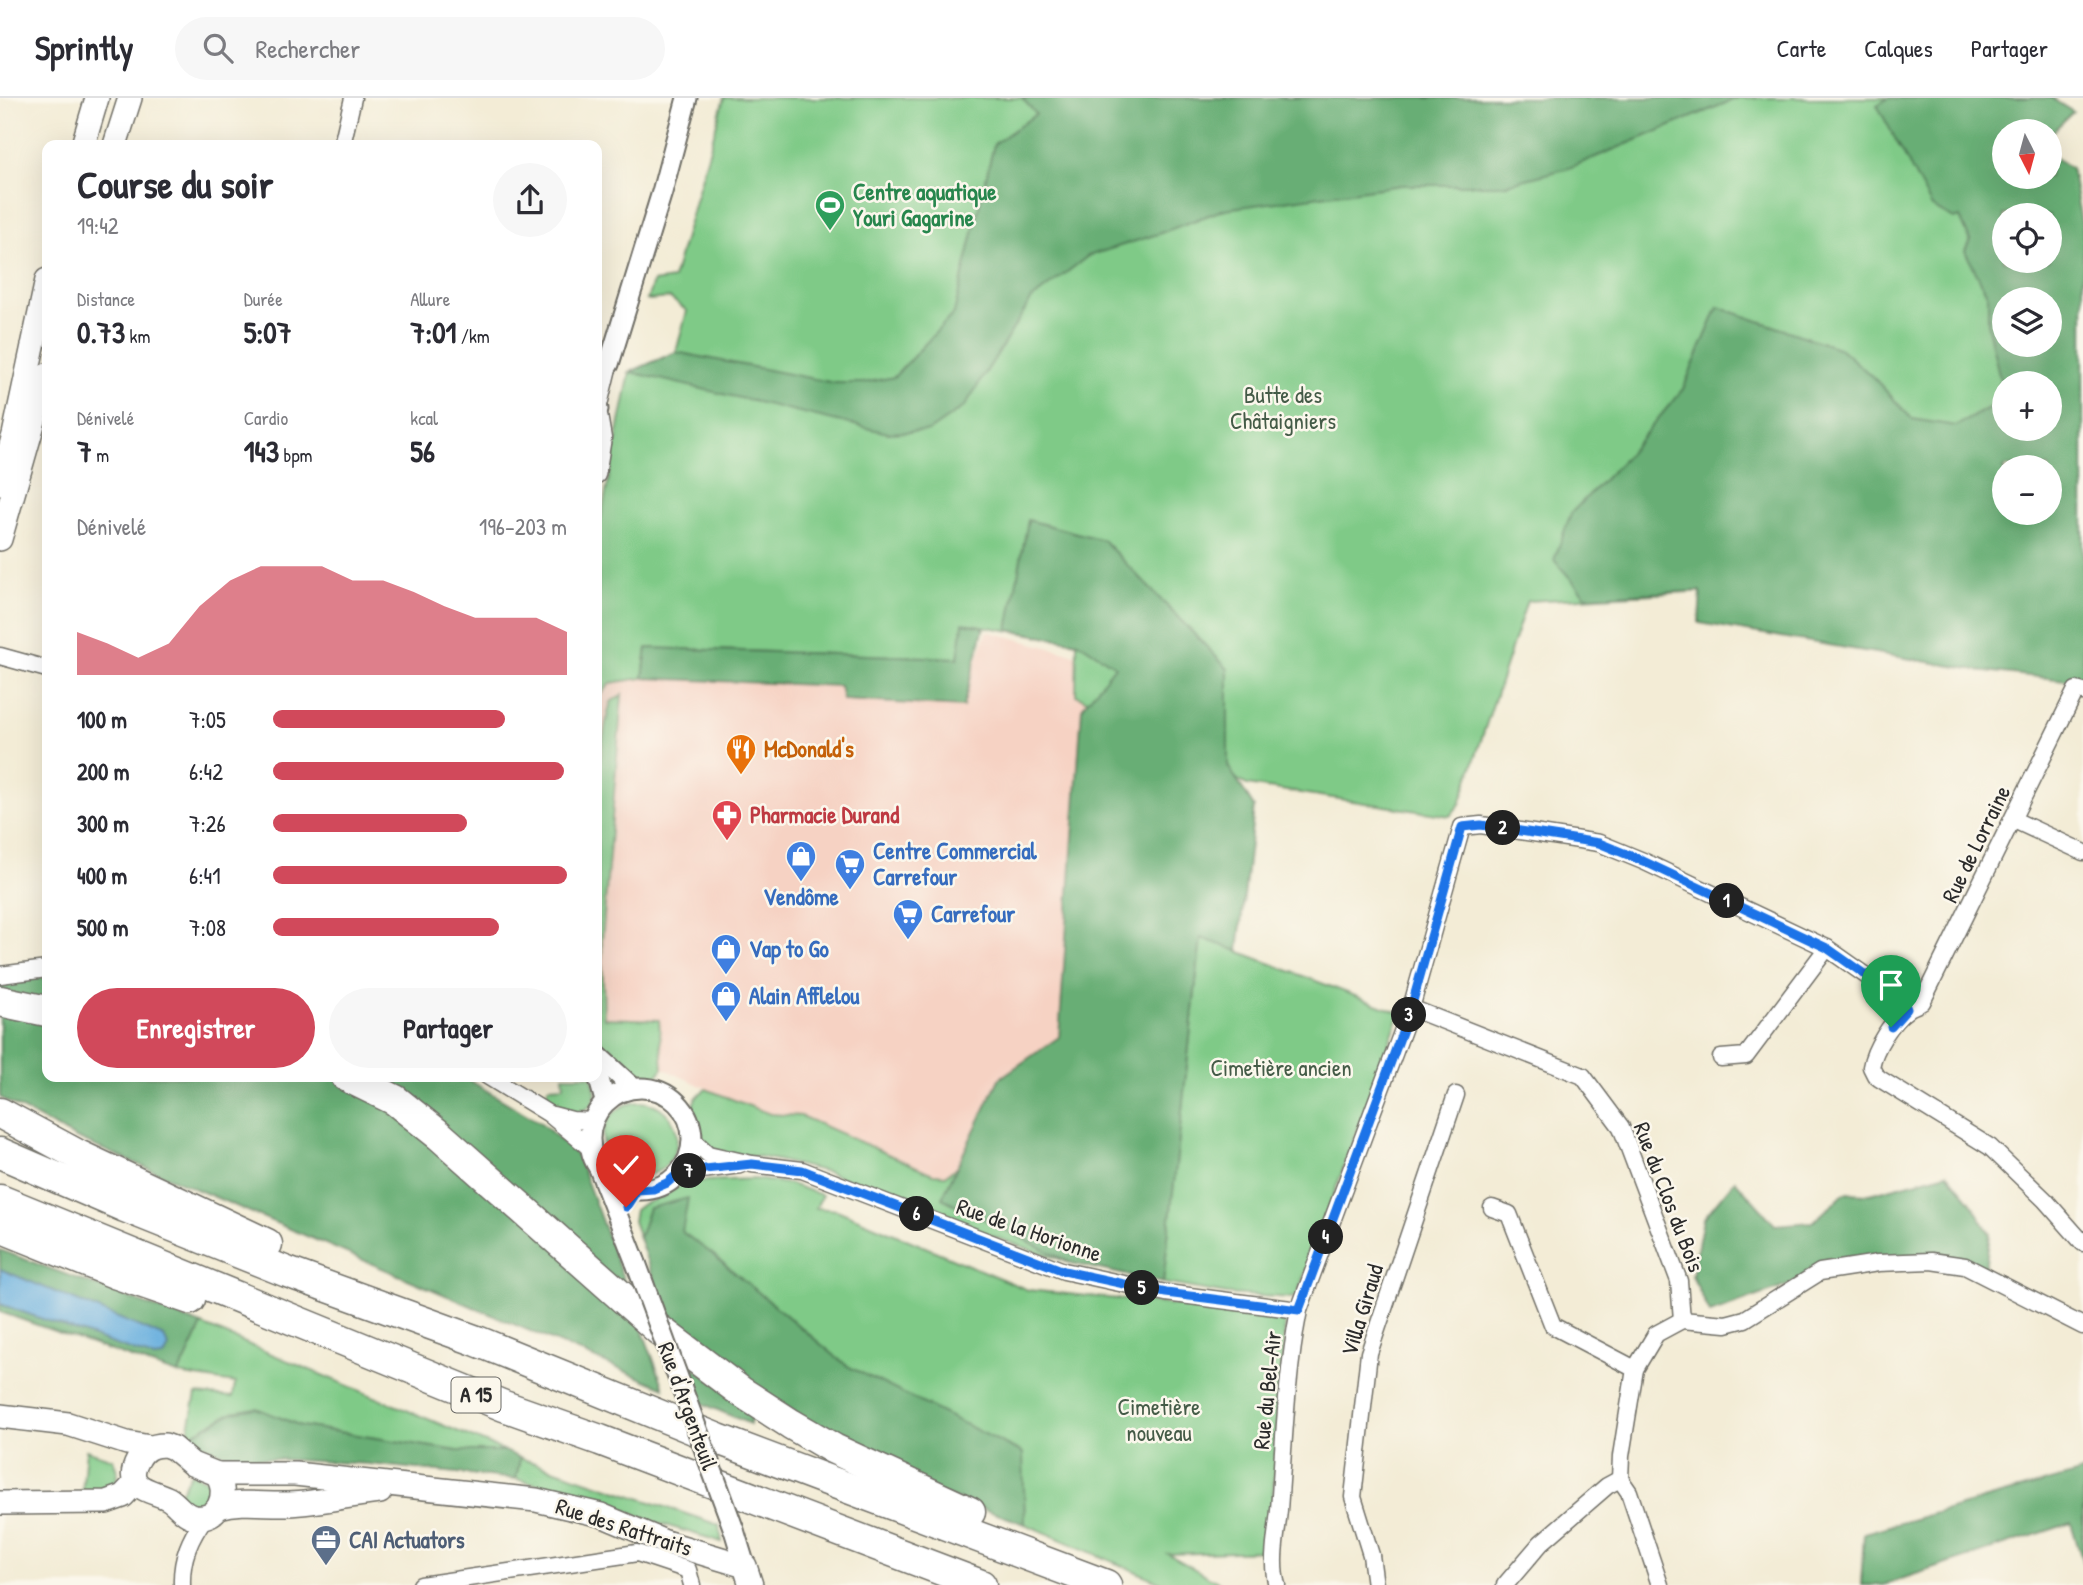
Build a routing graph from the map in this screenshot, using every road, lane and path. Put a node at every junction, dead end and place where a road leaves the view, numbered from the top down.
1 (97, 98) edge
2 (130, 98) edge
3 (353, 98) edge
4 (687, 98) edge
5 (84, 140) edge
6 (117, 140) edge
7 (343, 140) edge
8 (42, 303) edge
9 (609, 364) joint
10 (602, 391) edge
11 (42, 392) edge
12 (0, 483) edge
13 (0, 539) edge
14 (0, 656) edge
15 (42, 668) edge
16 (2079, 691) edge
17 (2014, 820) junction
18 (2083, 852) edge
19 (1827, 948) junction
20 (0, 966) edge
21 (42, 968) edge
22 (42, 969) edge
23 (0, 975) edge
24 (0, 1001) edge
25 (1411, 1008) junction
26 (1907, 1009) junction
27 (42, 1010) edge
28 (1721, 1058) dead end
29 (602, 1060) edge
30 (358, 1082) edge
31 (497, 1082) edge
32 (600, 1082) edge
33 (633, 1088) junction
34 (1456, 1095) dead end
35 (605, 1101) junction
36 (0, 1113) edge
37 (549, 1114) junction
38 (592, 1121) junction
39 (692, 1139) junction
40 (590, 1148) junction
41 (0, 1153) edge
42 (752, 1164) junction
43 (600, 1171) junction
44 (679, 1173) junction
45 (637, 1190) junction
46 (0, 1200) edge
47 (1492, 1208) dead end
48 (0, 1227) edge
49 (621, 1229) junction
50 (2083, 1243) edge
51 (1299, 1310) junction
52 (1682, 1320) junction
53 (2083, 1326) edge
54 (477, 1341) junction
55 (1634, 1370) junction
56 (504, 1406) junction
57 (0, 1416) edge
58 (0, 1429) edge
59 (150, 1447) junction
60 (217, 1474) junction
61 (135, 1478) junction
62 (1620, 1479) junction
63 (460, 1490) junction
64 (0, 1503) edge
65 (212, 1511) junction
66 (1006, 1547) junction
67 (748, 1575) edge
68 (182, 1585) edge
69 (421, 1585) edge
70 (692, 1585) edge
71 (981, 1585) edge
72 (1106, 1585) edge
73 (1277, 1585) edge
74 (1375, 1585) edge
75 (1505, 1585) edge
76 (1660, 1585) edge

1 - 5 main road
2 - 6 main road
3 - 7 street
4 - 9 street
8 - 12 main road
9 - 10 street
11 - 13 main road
14 - 15 street
16 - 17 street, Rue de Lorraine
17 - 18 street
17 - 26 street, Rue de Lorraine
19 - 25 street, Rue du Bel-Air
19 - 26 street
19 - 28 street
20 - 21 street
22 - 23 street
24 - 27 highway
25 - 51 street, Rue du Bel-Air
25 - 52 street, Rue du Clos du Bois
26 - 50 street, Rue de Lorraine
29 - 33 street
30 - 66 highway
31 - 37 street
32 - 35 street
33 - 35 street
33 - 39 street
34 - 74 street, Villa Giraud
35 - 38 street
36 - 54 highway
37 - 38 street
37 - 40 street
38 - 40 street
39 - 42 street, Rue de la Horionne
39 - 44 street
40 - 43 street
41 - 54 highway, A 15
42 - 44 street, Rue de la Horionne
42 - 51 street, Rue de la Horionne
43 - 45 street
43 - 49 street, Rue d'Argenteuil
44 - 45 street
45 - 49 street
46 - 56 highway, A 15
47 - 55 street
48 - 56 highway
49 - 67 street, Rue d'Argenteuil, bridge
51 - 73 street, Rue du Bel-Air
52 - 53 street
52 - 55 street
54 - 66 highway, A 15
55 - 62 street
56 - 71 highway, A 15
57 - 59 main road
58 - 61 main road
59 - 60 main road
59 - 61 main road
60 - 63 main road, Rue des Rattraits
60 - 65 main road
61 - 64 main road
61 - 65 main road
62 - 75 street
62 - 76 street
63 - 65 main road, Rue des Rattraits
63 - 67 main road, Rue des Rattraits
65 - 68 street
66 - 72 highway, A 15
69 - 70 street

